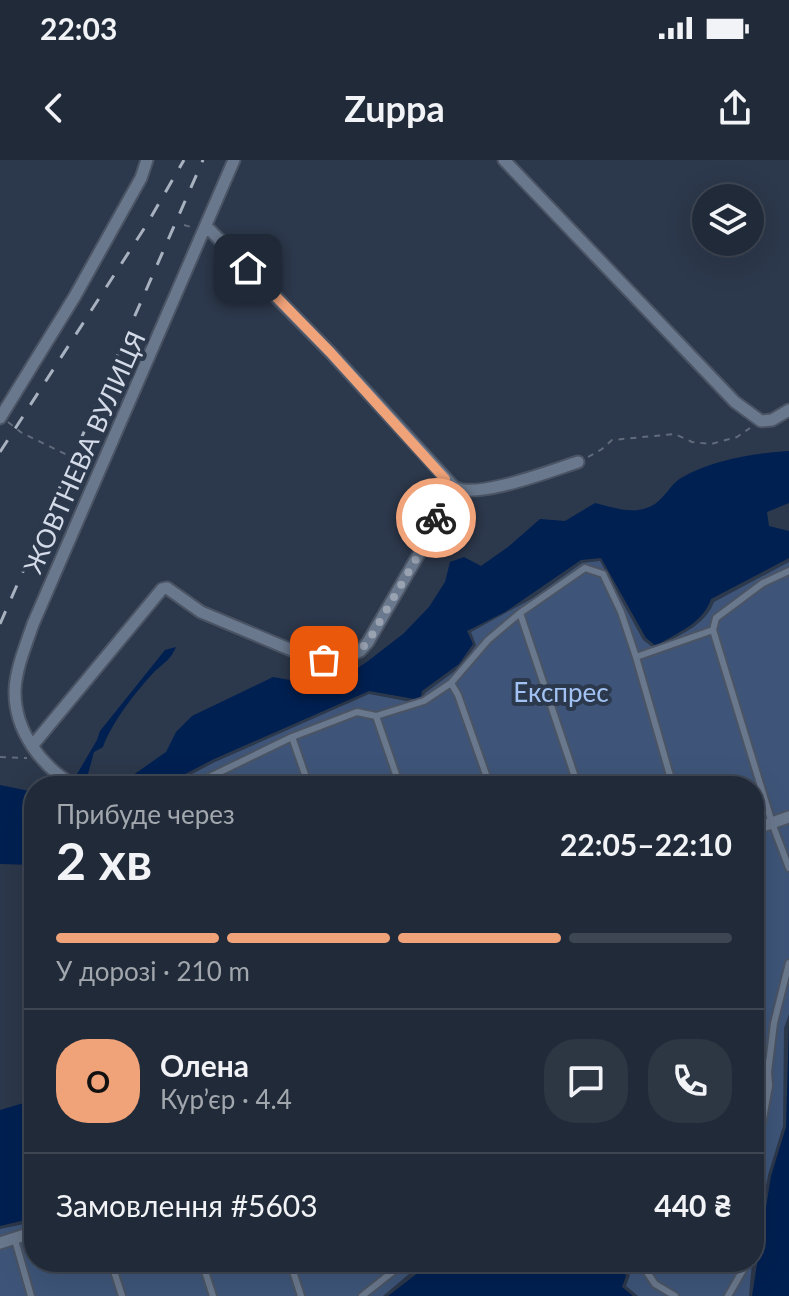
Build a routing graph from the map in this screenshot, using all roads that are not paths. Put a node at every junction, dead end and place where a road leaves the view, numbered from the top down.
1 (147, 160) edge
2 (234, 160) edge
3 (504, 160) edge
4 (202, 227) junction
5 (789, 410) edge
6 (0, 418) edge
7 (578, 462) road end
8 (445, 479) junction
9 (789, 571) edge
10 (520, 613) junction
11 (713, 630) junction
12 (636, 657) junction
13 (451, 683) junction
14 (376, 716) junction
15 (292, 737) junction
16 (32, 746) junction
17 (61, 776) edge
18 (211, 776) edge
19 (306, 776) edge
20 (397, 776) edge
21 (486, 776) edge
22 (575, 776) edge
23 (670, 776) edge
24 (758, 776) edge
25 (764, 797) edge
26 (789, 817) edge
27 (772, 823) junction
28 (764, 826) edge
29 (789, 868) edge
30 (789, 963) edge
31 (764, 1061) edge
32 (768, 1072) junction
33 (764, 1113) edge
34 (24, 1236) edge
35 (15, 1240) junction
36 (0, 1243) edge
37 (24, 1272) edge
38 (24, 1272) edge
39 (114, 1272) edge
40 (205, 1272) edge
41 (293, 1272) edge
42 (392, 1272) edge
43 (647, 1272) edge
44 (651, 1272) edge
45 (742, 1272) edge
46 (655, 1284) junction
47 (31, 1296) edge
48 (122, 1296) edge
49 (213, 1296) edge
50 (301, 1296) edge
51 (362, 1296) edge
52 (675, 1296) edge
53 (728, 1296) edge

1 - 6 street
2 - 4 street, ЖОВТНЕВА ВУЛИЦЯ
3 - 5 street
4 - 8 street
4 - 16 street, ЖОВТНЕВА ВУЛИЦЯ
7 - 8 street
8 - 16 street
9 - 11 lane
10 - 12 lane
10 - 13 lane
10 - 22 lane
11 - 12 lane
11 - 24 lane
12 - 23 lane
13 - 14 lane
13 - 21 lane
14 - 15 lane
14 - 20 lane
15 - 18 lane
15 - 19 lane
16 - 17 street, ЖОВТНЕВА ВУЛИЦЯ
25 - 27 lane
26 - 27 street
27 - 28 street
27 - 29 lane
30 - 32 lane
31 - 32 lane
32 - 33 lane
34 - 35 street
35 - 36 street
35 - 38 lane
37 - 47 lane
39 - 48 lane
40 - 49 lane
41 - 50 lane
42 - 51 lane
43 - 46 lane
44 - 46 lane
45 - 53 lane
46 - 52 lane

